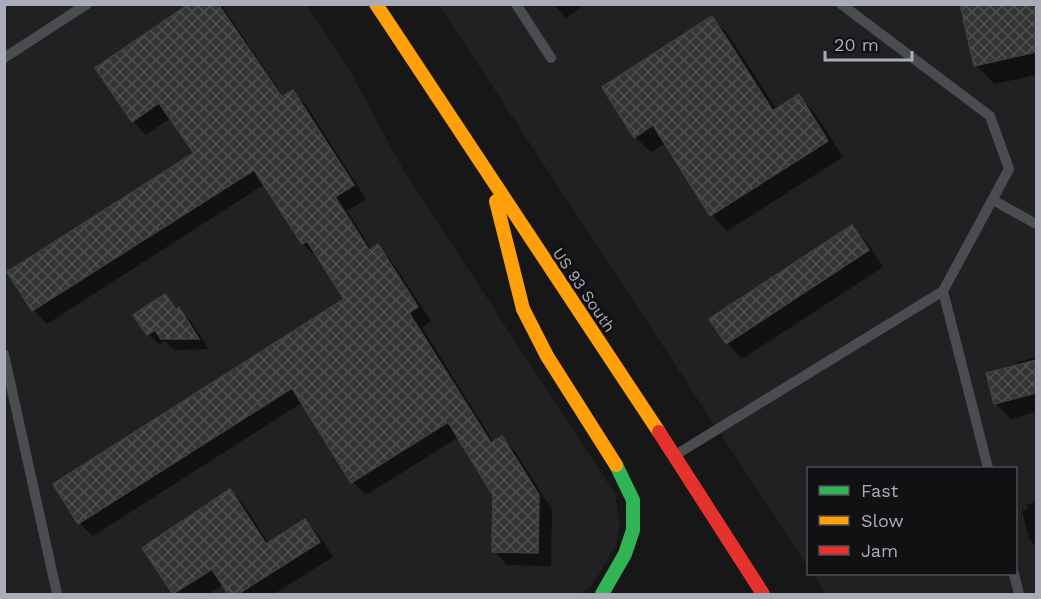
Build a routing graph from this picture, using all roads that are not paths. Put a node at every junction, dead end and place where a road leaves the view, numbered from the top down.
1 (87, 4) edge
2 (376, 4) edge
3 (516, 4) edge
4 (841, 4) edge
5 (4, 58) edge
6 (551, 58) dead end
7 (490, 176) junction
8 (993, 200) junction
9 (1036, 224) edge
10 (943, 291) junction
11 (4, 354) edge
12 (674, 455) junction
13 (988, 467) edge
14 (1014, 575) edge
15 (57, 594) edge
16 (602, 594) edge
17 (763, 594) edge
18 (1019, 594) edge

1 - 5 lane
2 - 7 main road, US 93 South
3 - 6 lane
4 - 8 lane
7 - 12 main road, US 93 South
7 - 16 main road
8 - 9 lane
8 - 10 lane
10 - 12 lane
10 - 13 lane
11 - 15 lane
12 - 17 main road, US 93 South
14 - 18 lane

